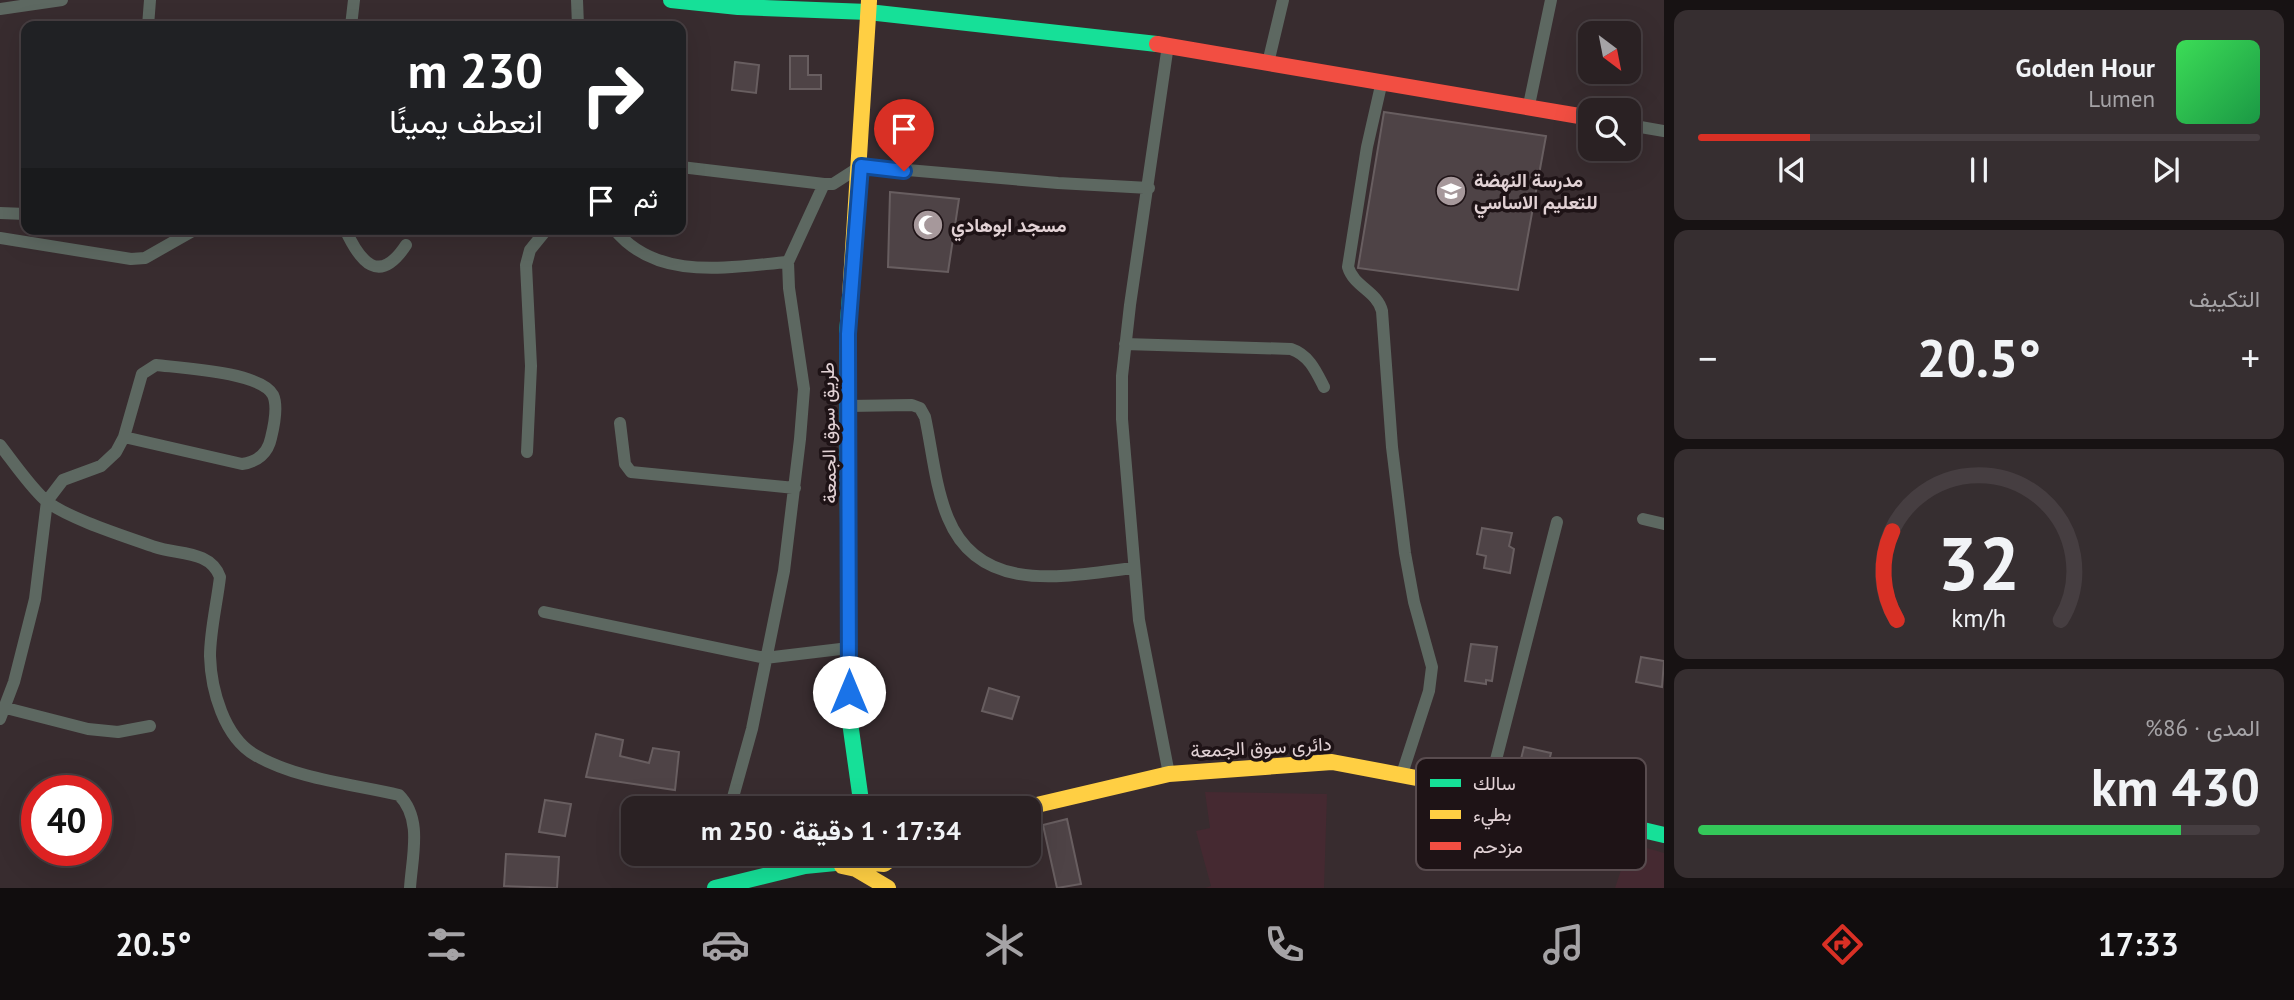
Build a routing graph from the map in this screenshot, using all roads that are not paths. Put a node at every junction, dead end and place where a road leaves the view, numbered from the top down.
1 (62, 0) edge
2 (150, 0) edge
3 (354, 0) edge
4 (577, 0) edge
5 (671, 0) edge
6 (1283, 0) edge
7 (1551, 0) edge
8 (869, 6) edge
9 (0, 9) edge
10 (148, 21) edge
11 (352, 21) edge
12 (578, 21) edge
13 (1168, 45) junction
14 (1268, 63) junction
15 (1382, 81) junction
16 (1529, 105) junction
17 (1578, 115) edge
18 (1641, 127) edge
19 (1664, 131) edge
20 (861, 166) junction
21 (686, 168) edge
22 (824, 184) junction
23 (1149, 188) junction
24 (0, 213) edge
25 (21, 214) edge
26 (185, 235) edge
27 (348, 235) edge
28 (542, 235) edge
29 (621, 235) edge
30 (0, 238) edge
31 (406, 245) dead end
32 (788, 262) junction
33 (1125, 344) junction
34 (1324, 387) dead end
35 (848, 406) junction
36 (620, 423) dead end
37 (124, 437) junction
38 (0, 445) edge
39 (527, 452) dead end
40 (795, 488) junction
41 (47, 501) junction
42 (1643, 519) dead end
43 (1557, 522) dead end
44 (1664, 524) edge
45 (1133, 568) junction
46 (544, 612) dead end
47 (849, 648) junction
48 (765, 658) junction
49 (3, 713) edge
50 (150, 726) dead end
51 (1496, 758) edge
52 (1169, 774) junction
53 (1402, 774) junction
54 (1416, 777) edge
55 (860, 786) junction
56 (733, 796) edge
57 (860, 796) edge
58 (866, 796) edge
59 (1041, 804) edge
60 (1646, 830) edge
61 (1664, 835) edge
62 (803, 866) edge
63 (849, 866) edge
64 (873, 866) edge
65 (894, 866) edge
66 (410, 888) edge
67 (715, 888) edge
68 (890, 888) edge

1 - 9 street
2 - 10 street
3 - 11 street
4 - 12 street
5 - 8 street
6 - 14 street
7 - 16 street
8 - 13 street
8 - 20 street, طريق سوق الجمعة
13 - 14 street
13 - 23 street
14 - 15 street
15 - 16 street
15 - 53 street
16 - 17 street
18 - 19 street
20 - 22 street
20 - 23 street
20 - 35 street, طريق سوق الجمعة
21 - 22 street
22 - 32 street
23 - 33 street
24 - 25 street
26 - 30 street
27 - 31 street
28 - 39 street
29 - 32 street
32 - 40 street
33 - 34 street
33 - 45 street
35 - 45 street
35 - 47 street, طريق سوق الجمعة
36 - 40 street
37 - 37 street
37 - 41 street
38 - 41 street
40 - 48 street
41 - 49 street
41 - 66 street
42 - 44 street
43 - 51 street
45 - 52 street
46 - 48 street
47 - 48 street
47 - 55 street, طريق سوق الجمعة
48 - 56 street
49 - 50 street
52 - 53 street, دائرى سوق الجمعة
52 - 59 street, دائرى سوق الجمعة
53 - 54 street, دائرى سوق الجمعة
55 - 57 street, طريق سوق الجمعة
55 - 58 street
60 - 61 street, دائرى سوق الجمعة
62 - 67 street
63 - 68 street
64 - 68 street
65 - 68 street

